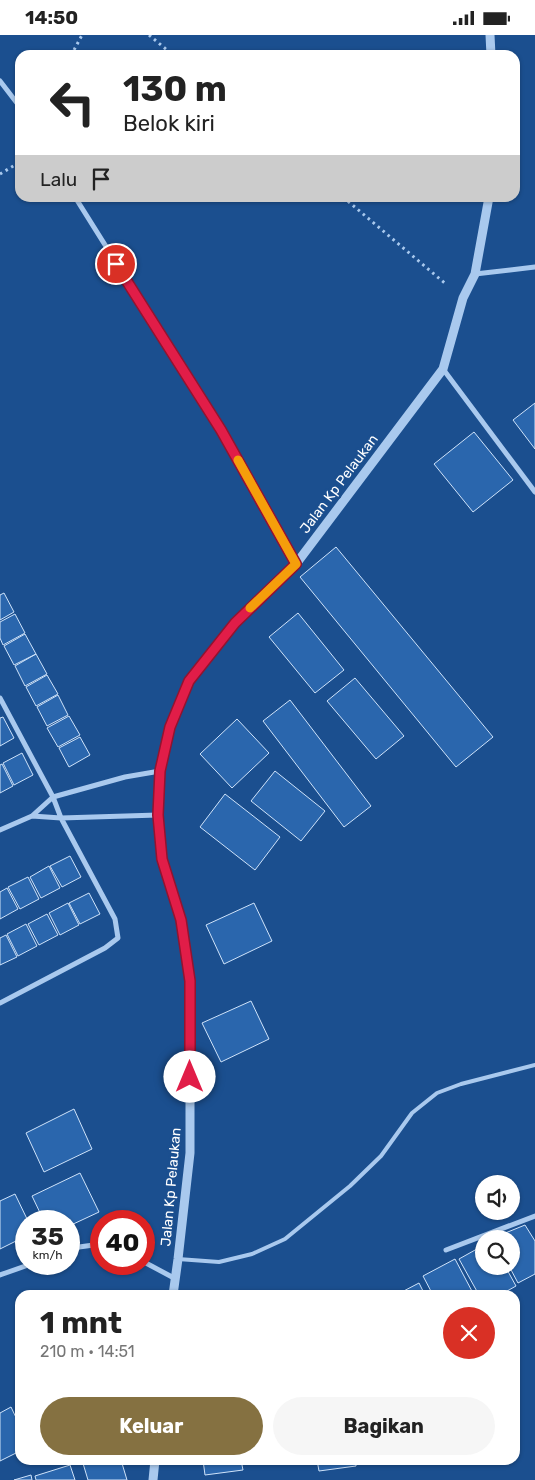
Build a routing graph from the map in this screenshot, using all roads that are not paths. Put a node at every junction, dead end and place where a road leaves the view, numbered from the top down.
1 (490, 35) edge
2 (491, 50) edge
3 (0, 81) edge
4 (15, 100) edge
5 (78, 202) edge
6 (489, 202) edge
7 (535, 267) edge
8 (475, 274) junction
9 (443, 369) junction
10 (535, 492) edge
11 (296, 564) junction
12 (0, 698) edge
13 (160, 771) junction
14 (53, 797) junction
15 (158, 815) junction
16 (32, 816) junction
17 (61, 818) junction
18 (0, 830) edge
19 (0, 1003) edge
20 (535, 1065) edge
21 (535, 1216) edge
22 (446, 1251) dead end
23 (178, 1259) junction
24 (155, 1268) edge
25 (15, 1270) edge
26 (0, 1275) edge
27 (174, 1278) junction
28 (173, 1290) edge
29 (154, 1465) edge
30 (153, 1480) edge

1 - 2 street
3 - 4 street
5 - 11 street
6 - 8 street, Jalan Kp Pelaukan
7 - 8 street
8 - 9 street, Jalan Kp Pelaukan
9 - 10 street
9 - 11 street, Jalan Kp Pelaukan
11 - 13 street, Jalan Kp Pelaukan
12 - 14 street
13 - 14 street
13 - 15 street, Jalan Kp Pelaukan
14 - 16 street
14 - 17 street
15 - 17 street
15 - 23 street, Jalan Kp Pelaukan
16 - 17 street
16 - 18 street
17 - 19 street
20 - 23 lane
21 - 22 street
23 - 27 street, Jalan Kp Pelaukan
24 - 27 street
25 - 26 street
27 - 28 street, Jalan Kp Pelaukan
29 - 30 street

